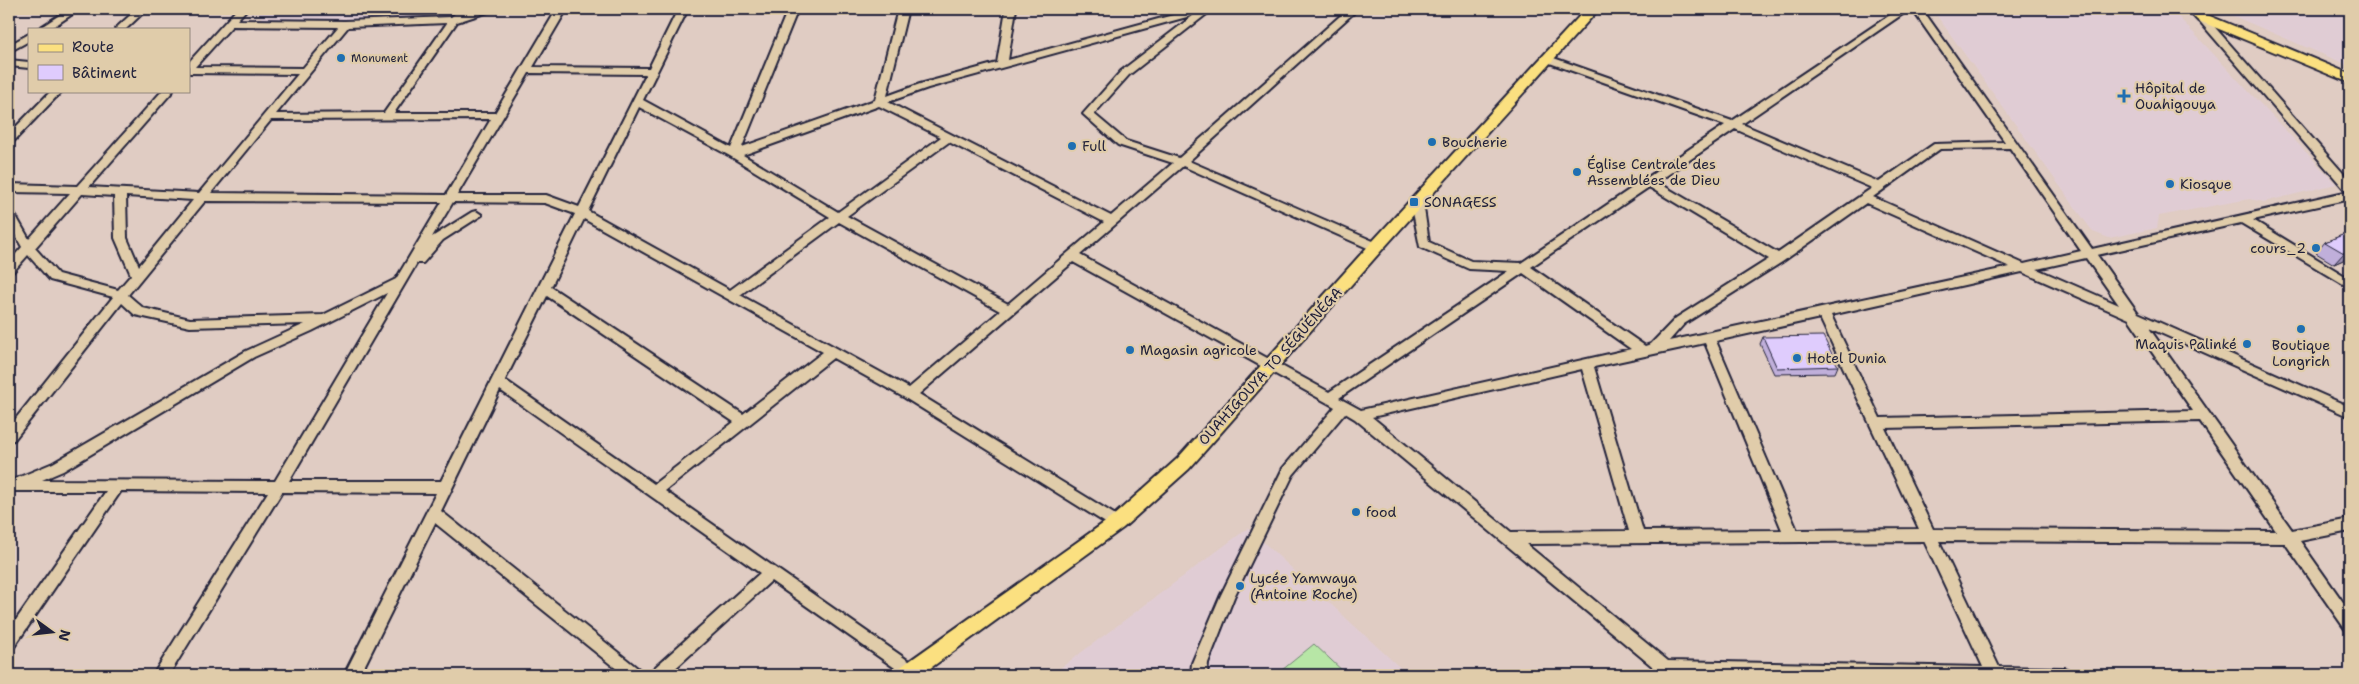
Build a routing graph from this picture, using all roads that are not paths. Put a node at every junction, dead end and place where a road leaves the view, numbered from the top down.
1 (75, 9) edge
2 (142, 9) edge
3 (242, 9) edge
4 (462, 9) edge
5 (488, 9) edge
6 (562, 9) edge
7 (683, 9) edge
8 (793, 9) edge
9 (903, 9) edge
10 (1011, 9) edge
11 (1206, 9) edge
12 (1353, 9) edge
13 (1594, 9) edge
14 (1905, 9) edge
15 (1917, 9) edge
16 (2197, 13) edge
17 (453, 20) junction
18 (230, 23) junction
19 (345, 24) junction
20 (45, 28) edge
21 (121, 28) edge
22 (28, 38) edge
23 (9, 49) edge
24 (1548, 59) junction
25 (9, 63) edge
26 (28, 64) edge
27 (1002, 65) junction
28 (190, 68) edge
29 (190, 69) edge
30 (525, 70) junction
31 (306, 71) junction
32 (652, 71) junction
33 (2350, 79) edge
34 (56, 92) edge
35 (167, 92) edge
36 (636, 101) junction
37 (880, 102) junction
38 (268, 116) junction
39 (387, 116) junction
40 (498, 116) junction
41 (1734, 125) junction
42 (948, 137) junction
43 (9, 140) edge
44 (2013, 144) junction
45 (734, 154) junction
46 (1182, 162) junction
47 (1649, 182) junction
48 (1880, 186) junction
49 (9, 188) edge
50 (2350, 188) edge
51 (80, 190) junction
52 (120, 192) junction
53 (2350, 195) edge
54 (202, 197) junction
55 (1864, 198) junction
56 (448, 200) junction
57 (1417, 202) junction
58 (581, 212) junction
59 (9, 214) edge
60 (476, 215) dead end
61 (837, 216) junction
62 (2242, 219) junction
63 (1112, 221) junction
64 (1376, 247) junction
65 (28, 248) junction
66 (2091, 253) junction
67 (1072, 256) junction
68 (1778, 259) junction
69 (1522, 267) junction
70 (2023, 268) junction
71 (9, 269) edge
72 (137, 276) junction
73 (399, 282) junction
74 (2350, 284) edge
75 (544, 288) junction
76 (121, 295) junction
77 (731, 295) junction
78 (1009, 310) junction
79 (1823, 312) junction
80 (327, 319) junction
81 (2137, 319) junction
82 (1709, 338) junction
83 (1650, 350) junction
84 (832, 352) junction
85 (1270, 365) junction
86 (1587, 365) junction
87 (497, 381) junction
88 (910, 395) junction
89 (1328, 398) junction
90 (1343, 406) junction
91 (2350, 412) edge
92 (1360, 415) junction
93 (2205, 416) junction
94 (743, 421) junction
95 (1875, 423) junction
96 (9, 436) edge
97 (12, 485) edge
98 (117, 486) junction
99 (278, 487) junction
100 (445, 487) junction
101 (655, 491) junction
102 (432, 512) junction
103 (1117, 523) junction
104 (2350, 525) edge
105 (1927, 535) junction
106 (1792, 536) junction
107 (1638, 537) junction
108 (2290, 537) junction
109 (1508, 538) junction
110 (770, 573) junction
111 (2350, 624) edge
112 (9, 642) edge
113 (1665, 672) edge
114 (908, 673) edge
115 (161, 675) edge
116 (352, 675) edge
117 (635, 675) edge
118 (657, 675) edge
119 (1198, 675) edge
120 (1995, 675) edge
121 (2064, 675) edge

1 - 20 street
2 - 21 street
3 - 18 street
4 - 17 street
5 - 17 street
6 - 30 street
7 - 32 street
8 - 45 street
9 - 37 street
10 - 27 street
11 - 27 street
11 - 46 street
12 - 46 street
13 - 24 main road, OUAHIGOUYA TO SÉGUÉNÉGA
14 - 41 street
15 - 44 street
16 - 33 main road
16 - 50 street
17 - 19 street
17 - 39 street
18 - 19 street
18 - 28 street
19 - 31 street
22 - 23 street
24 - 41 street
24 - 57 main road, OUAHIGOUYA TO SÉGUÉNÉGA
25 - 26 street
27 - 37 street
29 - 31 street
30 - 32 street
30 - 40 street
31 - 38 street
32 - 36 street
34 - 43 street
35 - 51 street
36 - 45 street
36 - 58 street
37 - 42 street
37 - 45 street
38 - 39 street
38 - 54 street
39 - 40 street
40 - 56 street
41 - 47 street
41 - 48 street
42 - 61 street
42 - 63 street
44 - 48 street
44 - 66 street
45 - 61 street
46 - 63 street
46 - 64 street
47 - 68 street
47 - 69 street
48 - 55 street
49 - 51 street
51 - 52 street
51 - 65 street
52 - 54 street
52 - 72 street
53 - 62 street
54 - 56 street
54 - 72 street
55 - 68 street
55 - 70 street
56 - 58 street
56 - 73 street
57 - 64 main road, OUAHIGOUYA TO SÉGUÉNÉGA
57 - 69 street
58 - 75 street
58 - 77 street
59 - 65 street
60 - 73 street
61 - 77 street
61 - 78 street
62 - 66 street
62 - 74 street
63 - 67 street
64 - 85 main road, OUAHIGOUYA TO SÉGUÉNÉGA
65 - 71 street
65 - 76 street
66 - 70 street
66 - 81 street
67 - 78 street
67 - 85 street
68 - 83 street
69 - 83 street
69 - 89 street
70 - 79 street
70 - 81 street
72 - 76 street
73 - 80 street
73 - 99 street
75 - 87 street
75 - 94 street
76 - 80 street
76 - 96 street
77 - 84 street
78 - 88 street
79 - 82 street
79 - 95 street
80 - 97 street
81 - 91 street
81 - 93 street
82 - 83 street
82 - 106 street
83 - 86 street
84 - 88 street
84 - 94 street
85 - 89 street
85 - 103 main road, OUAHIGOUYA TO SÉGUÉNÉGA
86 - 92 street
86 - 107 street
87 - 100 street
87 - 101 street
88 - 103 street
89 - 90 street
90 - 92 street
90 - 119 street
92 - 109 street
93 - 95 street
93 - 108 street
94 - 101 street
95 - 105 street
97 - 98 street
98 - 99 street
98 - 112 street
99 - 100 street
99 - 115 street
100 - 102 street
101 - 110 street
102 - 116 street
102 - 117 street
103 - 114 main road, OUAHIGOUYA TO SÉGUÉNÉGA
104 - 108 street
105 - 106 street
105 - 108 street
105 - 120 street
106 - 107 street
107 - 109 street
108 - 111 street
109 - 113 street
110 - 114 street
110 - 118 street
113 - 120 street
120 - 121 street

